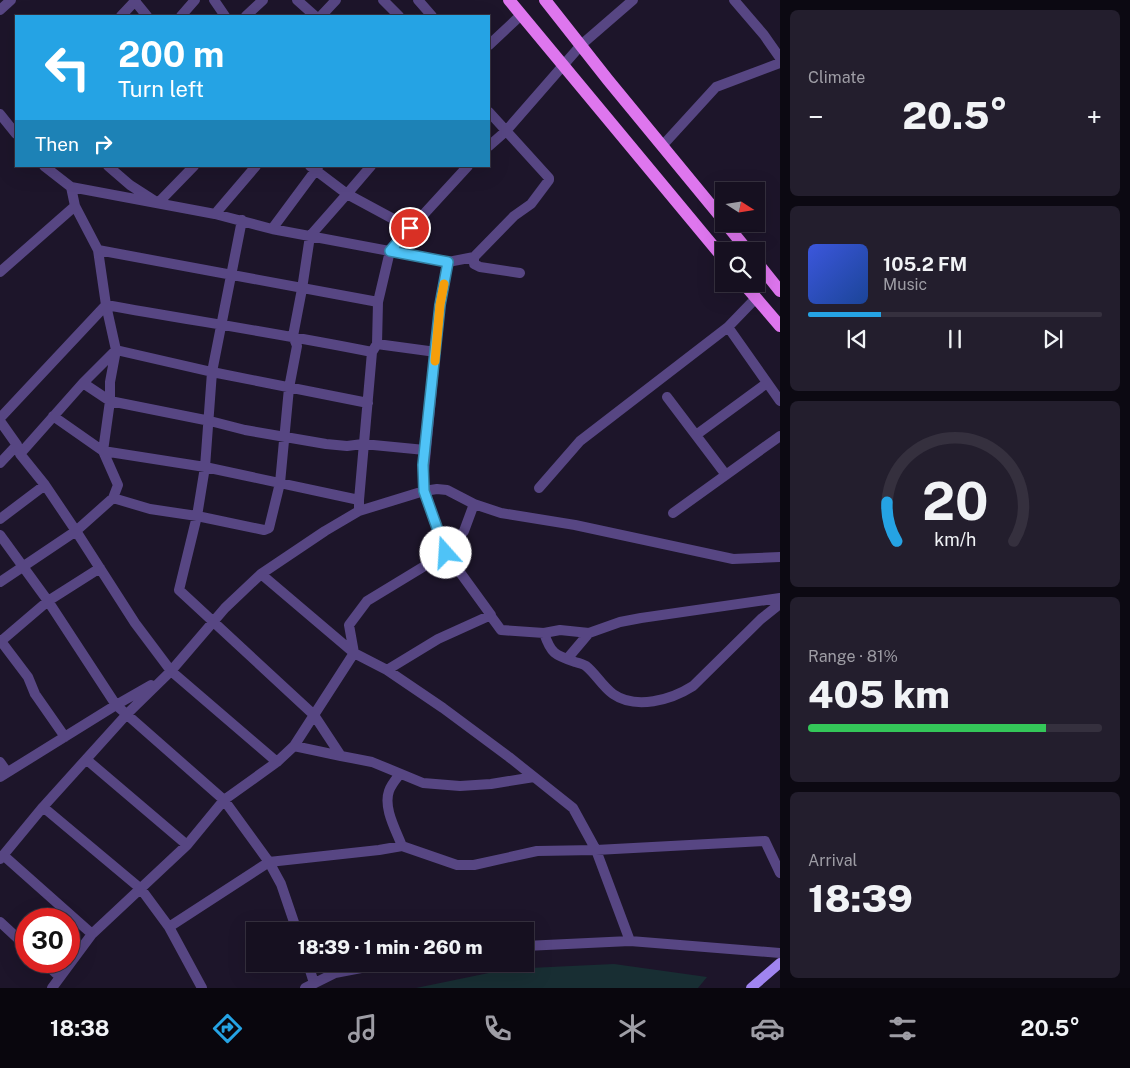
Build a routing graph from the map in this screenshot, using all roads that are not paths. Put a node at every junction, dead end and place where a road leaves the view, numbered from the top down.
1 (12, 0) edge
2 (135, 0) edge
3 (195, 0) edge
4 (214, 0) edge
5 (263, 0) edge
6 (297, 0) edge
7 (336, 0) edge
8 (418, 0) edge
9 (509, 0) edge
10 (545, 0) edge
11 (633, 0) edge
12 (734, 0) edge
13 (385, 1) edge
14 (0, 10) edge
15 (122, 15) edge
16 (146, 15) edge
17 (182, 15) edge
18 (225, 15) edge
19 (247, 15) edge
20 (314, 15) edge
21 (321, 15) edge
22 (398, 15) edge
23 (431, 15) edge
24 (521, 15) junction
25 (490, 44) edge
26 (581, 46) junction
27 (780, 58) edge
28 (780, 63) edge
29 (563, 64) junction
30 (490, 113) edge
31 (0, 114) edge
32 (506, 130) junction
33 (15, 132) edge
34 (490, 145) edge
35 (662, 145) junction
36 (45, 167) edge
37 (109, 167) edge
38 (255, 167) edge
39 (370, 167) edge
40 (467, 167) edge
41 (314, 168) edge
42 (191, 170) edge
43 (71, 186) junction
44 (347, 194) junction
45 (158, 203) junction
46 (75, 206) junction
47 (715, 210) edge
48 (215, 214) junction
49 (242, 220) junction
50 (410, 228) junction
51 (272, 229) junction
52 (733, 232) edge
53 (310, 236) junction
54 (741, 242) edge
55 (715, 248) edge
56 (98, 250) junction
57 (390, 251) junction
58 (474, 257) junction
59 (448, 262) junction
60 (0, 272) edge
61 (765, 272) edge
62 (520, 273) dead end
63 (232, 274) junction
64 (302, 289) junction
65 (780, 291) edge
66 (751, 292) edge
67 (756, 298) junction
68 (378, 302) junction
69 (106, 305) junction
70 (221, 326) junction
71 (780, 326) edge
72 (728, 327) junction
73 (292, 336) junction
74 (374, 348) junction
75 (116, 350) junction
76 (436, 352) junction
77 (212, 372) junction
78 (83, 383) junction
79 (766, 383) junction
80 (289, 388) junction
81 (667, 397) dead end
82 (110, 401) junction
83 (780, 401) edge
84 (368, 403) junction
85 (53, 416) junction
86 (0, 419) edge
87 (210, 421) junction
88 (696, 434) junction
89 (780, 436) edge
90 (285, 437) junction
91 (363, 444) junction
92 (18, 450) junction
93 (425, 450) junction
94 (103, 451) junction
95 (0, 463) edge
96 (205, 467) junction
97 (726, 474) junction
98 (280, 483) junction
99 (45, 485) junction
100 (539, 488) dead end
101 (424, 491) junction
102 (114, 498) junction
103 (358, 500) junction
104 (474, 504) junction
105 (359, 511) junction
106 (673, 513) dead end
107 (197, 516) junction
108 (0, 519) edge
109 (76, 531) junction
110 (0, 535) edge
111 (446, 553) junction
112 (780, 557) edge
113 (23, 567) junction
114 (100, 568) junction
115 (261, 574) junction
116 (0, 582) edge
117 (780, 598) edge
118 (48, 602) junction
119 (780, 604) edge
120 (490, 615) junction
121 (213, 622) junction
122 (544, 633) junction
123 (589, 633) junction
124 (0, 641) edge
125 (580, 644) junction
126 (354, 653) junction
127 (567, 659) junction
128 (584, 664) junction
129 (171, 670) junction
130 (387, 670) junction
131 (160, 680) junction
132 (116, 705) junction
133 (127, 714) junction
134 (314, 715) junction
135 (65, 737) junction
136 (294, 746) junction
137 (341, 756) junction
138 (87, 760) junction
139 (0, 762) edge
140 (277, 762) junction
141 (400, 774) junction
142 (4, 775) edge
143 (534, 777) junction
144 (224, 800) junction
145 (43, 807) junction
146 (187, 845) junction
147 (402, 846) junction
148 (596, 850) junction
149 (2, 857) edge
150 (269, 862) junction
151 (780, 873) edge
152 (141, 889) junction
153 (0, 922) edge
154 (294, 922) edge
155 (169, 927) junction
156 (92, 934) junction
157 (15, 936) edge
158 (630, 941) junction
159 (534, 946) edge
160 (780, 953) edge
161 (780, 963) edge
162 (309, 972) edge
163 (344, 972) edge
164 (56, 973) edge
165 (60, 977) junction
166 (310, 986) edge
167 (52, 988) edge
168 (202, 988) edge
169 (751, 988) edge

1 - 14 street
2 - 15 street
2 - 16 street
3 - 17 street
4 - 18 street
5 - 19 street
6 - 20 street
7 - 21 street
8 - 23 street
9 - 24 main road
10 - 26 main road
11 - 26 street
12 - 27 street
13 - 22 street
24 - 25 street
24 - 29 main road
26 - 29 street
26 - 35 main road
28 - 35 street
29 - 32 street
29 - 55 main road
30 - 32 street
31 - 33 street
32 - 34 street
32 - 58 street
35 - 47 main road
36 - 43 street
37 - 45 street
38 - 48 street
39 - 44 street
40 - 50 street
41 - 44 street
41 - 51 street
42 - 45 street
43 - 45 street
43 - 46 street
44 - 50 street
44 - 53 street
45 - 48 street
46 - 56 street
46 - 60 street
48 - 49 street
49 - 51 street
49 - 63 street
50 - 57 street
51 - 53 street
52 - 54 main road
53 - 57 street
53 - 64 street
56 - 63 street
56 - 69 street
57 - 59 street
57 - 68 street
58 - 59 street
58 - 62 street
59 - 76 street
61 - 65 main road
63 - 64 street
63 - 70 street
64 - 68 street
64 - 73 street
66 - 67 main road
67 - 71 main road
67 - 72 street
68 - 74 street
69 - 70 street
69 - 75 street
69 - 86 street
70 - 73 street
70 - 77 street
72 - 79 street
72 - 100 street
73 - 74 street
73 - 80 street
74 - 76 street
74 - 84 street
75 - 77 street
75 - 78 street
75 - 82 street
76 - 93 street
77 - 80 street
77 - 87 street
78 - 82 street
78 - 85 street
79 - 83 street
79 - 88 street
80 - 84 street
80 - 90 street
81 - 88 street
82 - 87 street
82 - 94 street
84 - 91 street
85 - 92 street
85 - 94 street
86 - 92 street
87 - 90 street
87 - 96 street
88 - 97 street
89 - 97 street
90 - 91 street
90 - 98 street
91 - 93 street
91 - 103 street
92 - 95 street
92 - 99 street
93 - 101 street
94 - 96 street
94 - 102 street
96 - 98 street
96 - 107 street
97 - 106 street
98 - 103 street
98 - 107 street
99 - 108 street
99 - 109 street
101 - 104 street
101 - 105 street
101 - 111 street
102 - 107 street
102 - 109 street
103 - 105 street
104 - 111 street
104 - 112 street
105 - 115 street
107 - 121 street
109 - 113 street
109 - 114 street
110 - 113 street
111 - 120 street
111 - 126 street
113 - 116 street
113 - 118 street
114 - 118 street
114 - 129 street
115 - 121 street
115 - 126 street
117 - 123 street
118 - 124 street
118 - 132 street
119 - 128 street
120 - 122 street
120 - 130 street
121 - 129 street
121 - 134 street
122 - 123 street
122 - 127 street
123 - 125 street
124 - 135 street
125 - 127 street
125 - 128 street
126 - 130 street
126 - 134 street
127 - 128 street
129 - 131 street
129 - 140 street
130 - 143 street
131 - 132 street
131 - 133 street
132 - 133 street
132 - 135 street
133 - 138 street
133 - 144 street
134 - 136 street
134 - 137 street
135 - 142 street
136 - 137 street
136 - 140 street
137 - 141 street
138 - 145 street
138 - 146 street
139 - 142 street
140 - 144 street
141 - 143 street
141 - 147 street
143 - 148 street
144 - 146 street
144 - 150 street
145 - 149 street
145 - 152 street
146 - 152 street
147 - 148 street
147 - 150 street
148 - 151 street
148 - 158 street
149 - 156 street
150 - 154 street
150 - 155 street
152 - 155 street
152 - 156 street
153 - 157 street
155 - 168 street
156 - 165 street
158 - 159 street
158 - 160 street
161 - 169 main road
162 - 166 street
163 - 166 street
164 - 165 street
165 - 167 street

